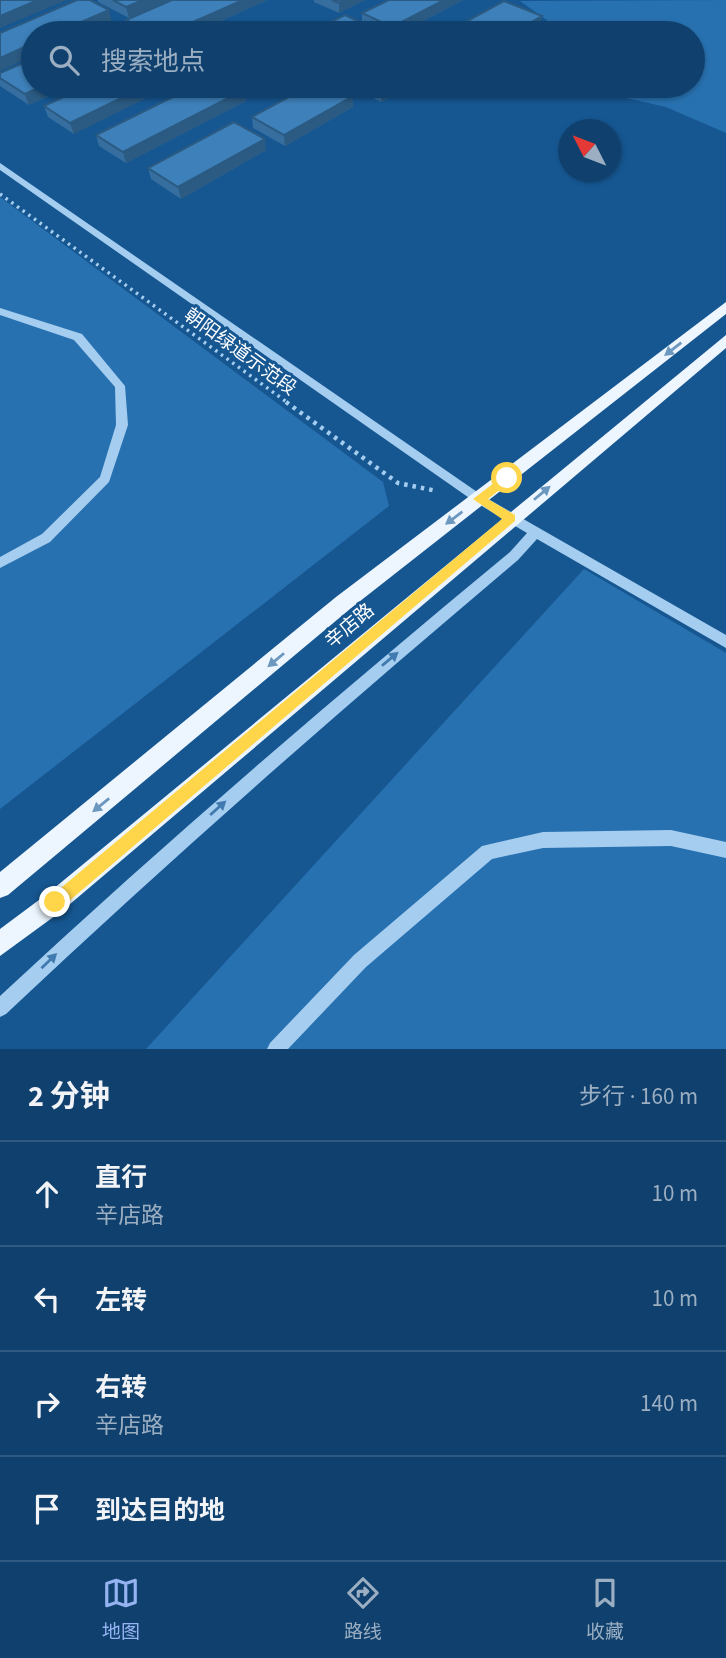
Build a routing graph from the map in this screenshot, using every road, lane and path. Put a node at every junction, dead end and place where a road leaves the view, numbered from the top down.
1 (0, 166) edge
2 (0, 194) edge
3 (726, 307) edge
4 (0, 311) edge
5 (726, 340) edge
6 (439, 491) dead end
7 (479, 499) junction
8 (511, 518) junction
9 (535, 533) junction
10 (0, 563) edge
11 (726, 642) edge
12 (726, 850) edge
13 (0, 887) edge
14 (0, 944) edge
15 (0, 1008) edge
16 (276, 1049) edge

1 - 7 street
2 - 6 path, 朝阳绿道示范段
3 -> 7 main road, 辛店路
4 - 10 street
8 -> 5 main road, 辛店路
7 - 8 street
7 -> 13 main road, 辛店路
8 - 9 street
8 - 14 main road, 辛店路
9 - 11 street
15 -> 9 street
12 - 16 street

